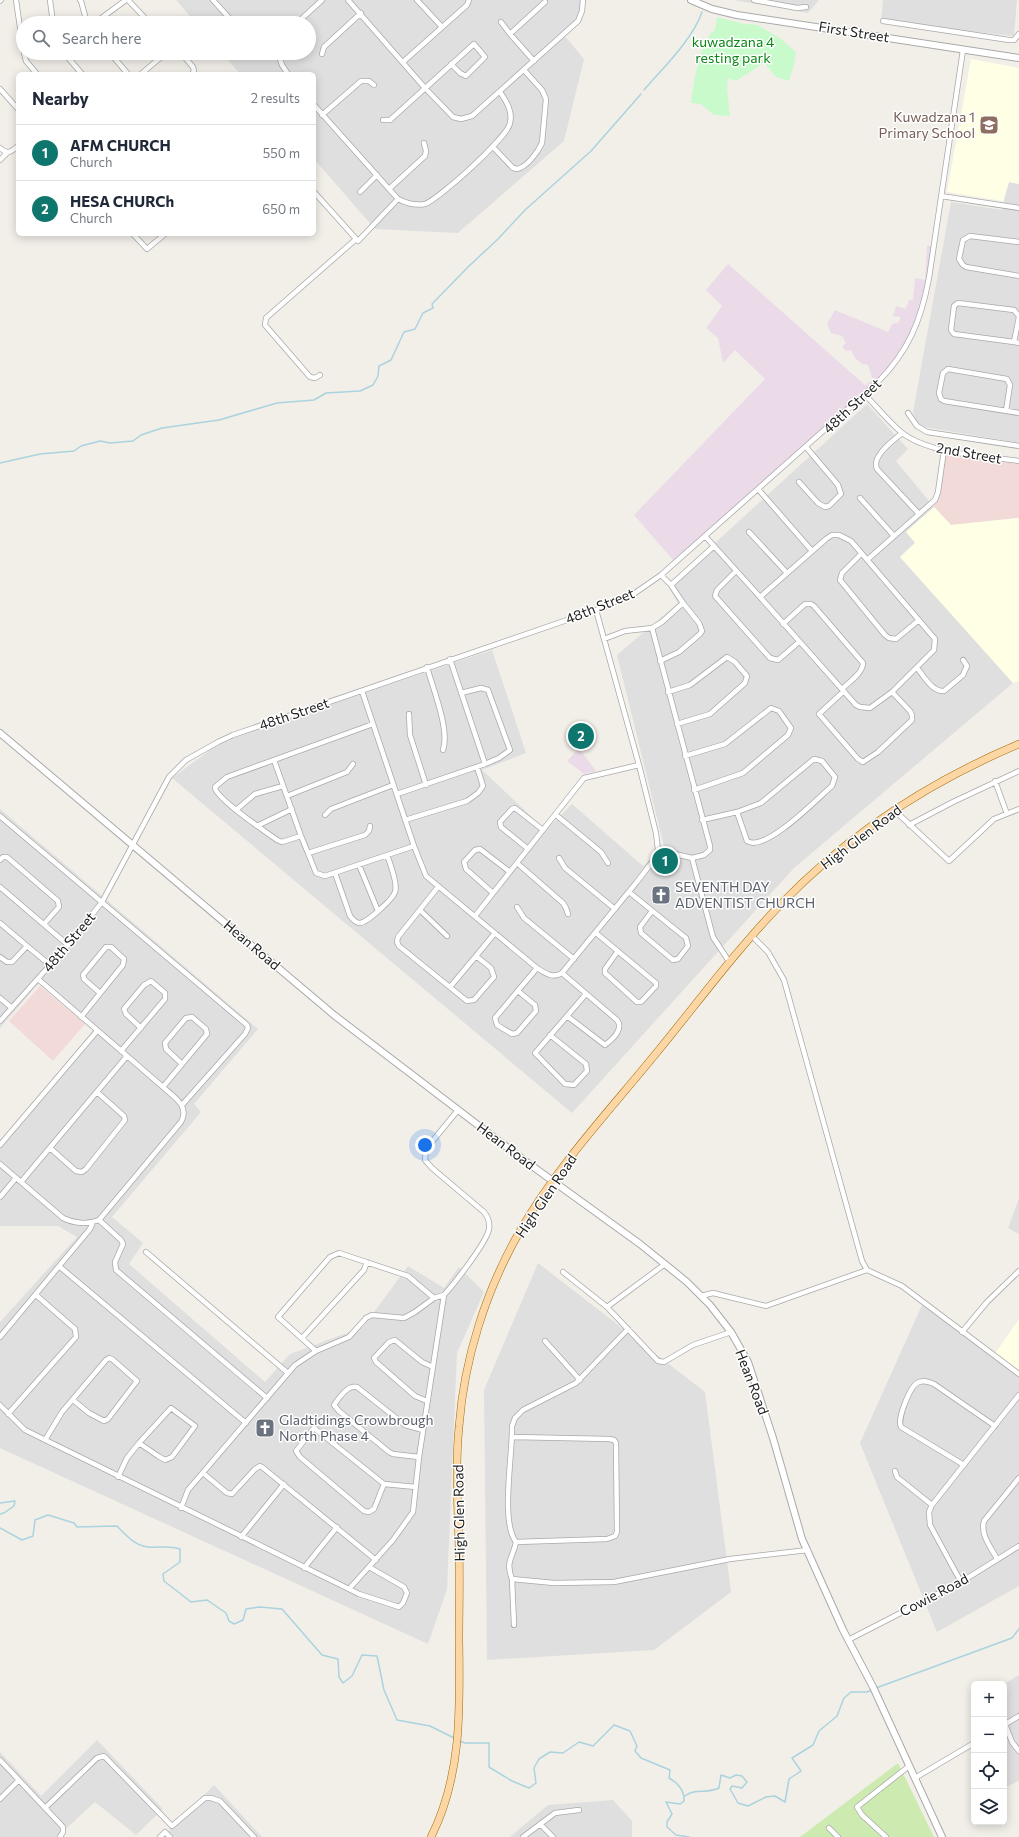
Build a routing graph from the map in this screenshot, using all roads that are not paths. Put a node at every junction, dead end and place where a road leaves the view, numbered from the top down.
1 (16, 0) edge
2 (50, 0) edge
3 (80, 0) edge
4 (127, 0) edge
5 (213, 0) edge
6 (322, 0) edge
7 (348, 0) edge
8 (417, 0) edge
9 (469, 0) edge
10 (583, 0) edge
11 (692, 0) edge
12 (754, 0) edge
13 (545, 2) dead end
14 (806, 7) dead end
15 (361, 13) junction
16 (18, 16) edge
17 (52, 16) edge
18 (85, 16) edge
19 (104, 16) edge
20 (143, 16) edge
21 (227, 16) edge
22 (305, 16) edge
23 (883, 21) dead end
24 (501, 22) dead end
25 (442, 27) junction
26 (510, 34) junction
27 (1019, 34) edge
28 (963, 50) junction
29 (322, 54) dead end
30 (1019, 58) edge
31 (26, 60) edge
32 (70, 60) edge
33 (118, 60) edge
34 (158, 60) edge
35 (187, 60) edge
36 (280, 60) edge
37 (534, 61) junction
38 (404, 62) junction
39 (452, 64) junction
40 (524, 70) junction
41 (35, 72) edge
42 (80, 72) edge
43 (126, 72) edge
44 (143, 72) edge
45 (193, 72) edge
46 (287, 72) edge
47 (374, 85) dead end
48 (425, 88) junction
49 (0, 89) edge
50 (500, 92) junction
51 (16, 107) edge
52 (316, 108) edge
53 (322, 115) junction
54 (383, 120) dead end
55 (424, 143) dead end
56 (493, 147) junction
57 (0, 148) edge
58 (16, 148) edge
59 (7, 153) junction
60 (0, 160) edge
61 (377, 175) junction
62 (389, 189) junction
63 (360, 192) dead end
64 (316, 194) edge
65 (941, 196) junction
66 (398, 199) junction
67 (1019, 208) edge
68 (135, 236) edge
69 (163, 236) edge
70 (355, 240) junction
71 (1019, 242) edge
72 (1019, 276) edge
73 (1019, 316) edge
74 (1016, 343) edge
75 (320, 375) dead end
76 (865, 395) junction
77 (1006, 412) junction
78 (908, 413) dead end
79 (1019, 413) edge
80 (902, 433) junction
81 (1019, 446) edge
82 (806, 447) junction
83 (944, 450) junction
84 (1019, 461) edge
85 (799, 482) dead end
86 (758, 488) junction
87 (860, 498) dead end
88 (919, 514) junction
89 (749, 532) dead end
90 (705, 536) junction
91 (894, 536) junction
92 (714, 546) junction
93 (812, 551) junction
94 (862, 554) junction
95 (867, 560) junction
96 (736, 572) junction
97 (786, 573) junction
98 (660, 575) junction
99 (671, 585) junction
100 (760, 596) junction
101 (683, 603) junction
102 (596, 610) junction
103 (919, 620) junction
104 (783, 624) junction
105 (652, 628) junction
106 (604, 639) junction
107 (799, 642) junction
108 (450, 659) junction
109 (963, 660) dead end
110 (660, 661) junction
111 (427, 668) junction
112 (917, 668) junction
113 (843, 690) junction
114 (362, 691) junction
115 (668, 692) junction
116 (892, 692) junction
117 (462, 693) junction
118 (409, 714) dead end
119 (373, 724) junction
120 (677, 724) junction
121 (0, 733) edge
122 (1019, 744) edge
123 (443, 750) dead end
124 (685, 756) junction
125 (274, 760) junction
126 (353, 764) dead end
127 (485, 764) junction
128 (639, 765) junction
129 (477, 767) junction
130 (1019, 771) edge
131 (995, 781) junction
132 (394, 784) junction
133 (426, 785) junction
134 (283, 786) junction
135 (694, 790) junction
136 (397, 794) junction
137 (287, 796) junction
138 (292, 809) junction
139 (1019, 809) edge
140 (236, 810) junction
141 (894, 810) junction
142 (737, 812) junction
143 (1007, 814) junction
144 (325, 815) dead end
145 (556, 815) junction
146 (0, 816) edge
147 (405, 820) junction
148 (702, 820) junction
149 (909, 825) junction
150 (257, 826) junction
151 (370, 826) dead end
152 (543, 830) junction
153 (302, 836) junction
154 (133, 844) junction
155 (414, 846) junction
156 (528, 850) junction
157 (658, 850) junction
158 (308, 853) junction
159 (388, 855) junction
160 (559, 858) dead end
161 (692, 858) junction
162 (0, 860) edge
163 (517, 863) junction
164 (608, 863) dead end
165 (359, 865) junction
166 (510, 872) junction
167 (335, 873) junction
168 (0, 887) edge
169 (438, 888) junction
170 (629, 892) junction
171 (493, 893) junction
172 (102, 902) junction
173 (517, 908) dead end
174 (615, 909) junction
175 (378, 911) junction
176 (421, 911) junction
177 (652, 911) junction
178 (568, 914) dead end
179 (475, 916) junction
180 (0, 923) edge
181 (44, 924) junction
182 (495, 933) junction
183 (596, 933) junction
184 (447, 936) dead end
185 (752, 936) junction
186 (68, 945) junction
187 (26, 946) junction
188 (618, 950) junction
189 (476, 956) junction
190 (0, 957) edge
191 (574, 959) junction
192 (730, 962) junction
193 (50, 966) junction
194 (537, 968) junction
195 (562, 973) junction
196 (38, 979) junction
197 (450, 987) junction
198 (518, 991) junction
199 (100, 994) junction
200 (586, 994) junction
201 (0, 998) edge
202 (12, 1008) junction
203 (81, 1016) junction
204 (567, 1016) junction
205 (0, 1022) edge
206 (141, 1028) junction
207 (97, 1031) junction
208 (550, 1035) junction
209 (121, 1051) junction
210 (127, 1056) junction
211 (182, 1064) junction
212 (163, 1087) junction
213 (97, 1092) junction
214 (182, 1105) junction
215 (458, 1110) junction
216 (0, 1145) edge
217 (50, 1148) junction
218 (0, 1164) edge
219 (16, 1178) junction
220 (553, 1181) junction
221 (21, 1182) junction
222 (0, 1197) edge
223 (99, 1220) junction
224 (93, 1222) junction
225 (146, 1252) dead end
226 (367, 1262) junction
227 (665, 1264) junction
228 (60, 1267) junction
229 (867, 1270) junction
230 (1019, 1271) edge
231 (563, 1272) dead end
232 (36, 1295) junction
233 (444, 1295) junction
234 (701, 1296) junction
235 (434, 1298) junction
236 (607, 1307) junction
237 (628, 1329) junction
238 (731, 1332) junction
239 (962, 1332) junction
240 (0, 1337) edge
241 (302, 1338) junction
242 (545, 1341) dead end
243 (316, 1351) junction
244 (433, 1368) junction
245 (288, 1373) junction
246 (1019, 1374) edge
247 (580, 1380) junction
248 (1019, 1395) edge
249 (267, 1398) junction
250 (73, 1400) junction
251 (427, 1401) junction
252 (0, 1405) edge
253 (8, 1414) junction
254 (246, 1423) junction
255 (995, 1426) junction
256 (423, 1430) junction
257 (513, 1437) junction
258 (45, 1440) junction
259 (139, 1443) junction
260 (419, 1457) junction
261 (964, 1464) junction
262 (895, 1471) dead end
263 (202, 1473) junction
264 (118, 1477) junction
265 (1019, 1478) edge
266 (284, 1484) junction
267 (384, 1484) junction
268 (416, 1487) junction
269 (932, 1505) junction
270 (181, 1508) junction
271 (337, 1527) junction
272 (241, 1537) junction
273 (516, 1542) junction
274 (1019, 1546) edge
275 (808, 1550) junction
276 (997, 1558) junction
277 (376, 1560) junction
278 (369, 1567) junction
279 (304, 1568) junction
280 (512, 1579) junction
281 (961, 1582) junction
282 (349, 1589) junction
283 (514, 1625) dead end
284 (848, 1640) junction
285 (1019, 1716) edge
286 (1007, 1723) edge
287 (1007, 1731) edge
288 (971, 1745) edge
289 (1019, 1751) edge
290 (0, 1760) edge
291 (909, 1766) junction
292 (915, 1778) junction
293 (19, 1780) junction
294 (0, 1799) edge
295 (45, 1808) junction
296 (579, 1810) dead end
297 (540, 1824) junction
298 (172, 1826) junction
299 (829, 1828) dead end
300 (165, 1832) junction
301 (60, 1837) edge
302 (160, 1837) edge
303 (170, 1837) edge
304 (254, 1837) edge
305 (431, 1837) edge
306 (523, 1837) edge
307 (553, 1837) edge
308 (838, 1837) edge
309 (886, 1837) edge
310 (942, 1837) edge

1 - 16 street
2 - 17 street
3 - 18 street
4 - 19 street
4 - 20 street
5 - 21 street
6 - 22 street
7 - 15 street
8 - 25 street
9 - 25 street
10 - 37 street
11 - 28 street, First Street
12 - 14 street
13 - 26 street
15 - 29 street
15 - 38 street
23 - 27 street
24 - 26 street
25 - 38 street
26 - 37 street
28 - 30 street, First Street
28 - 65 street, 48th Street
31 - 41 street
32 - 42 street
33 - 43 street
34 - 44 street
35 - 45 street
36 - 46 street
37 - 40 street
38 - 48 street
39 - 39 street
39 - 48 street
40 - 50 street
40 - 56 street
47 - 53 street
48 - 50 street
48 - 54 street
49 - 51 street
50 - 56 street
52 - 53 street
53 - 61 street
55 - 62 street
56 - 66 street
57 - 59 street
58 - 59 street
59 - 60 street
61 - 62 street
61 - 63 street
62 - 66 street
64 - 70 street
65 - 67 street
65 - 76 street, 48th Street
66 - 70 street
68 - 69 street
70 - 75 street
71 - 72 street
73 - 74 street
73 - 74 street
76 - 80 street, 2nd Street
76 - 82 street, 48th Street
77 - 77 street
77 - 79 street
78 - 81 street
80 - 83 street, 2nd Street
80 - 88 street
82 - 85 street
82 - 86 street, 48th Street
83 - 84 street, 2nd Street
83 - 88 street
86 - 90 street, 48th Street
86 - 93 street
87 - 91 street
88 - 91 street
89 - 97 street
90 - 92 street
90 - 98 street, 48th Street
91 - 95 street
92 - 96 street
92 - 99 street
93 - 94 street
93 - 97 street
94 - 95 street
94 - 103 street
95 - 103 street
96 - 100 street
96 - 107 street
97 - 100 street
98 - 99 street
98 - 102 street, 48th Street
99 - 101 street
100 - 104 street
101 - 105 street
101 - 110 street
102 - 106 street
102 - 108 street, 48th Street
103 - 112 street
104 - 107 street
104 - 113 street
105 - 106 street
105 - 110 street
106 - 128 street
107 - 113 street
108 - 111 street, 48th Street
108 - 117 street
109 - 112 street
110 - 115 street
111 - 114 street, 48th Street
111 - 123 street
112 - 116 street
113 - 116 street
113 - 116 street
114 - 119 street
114 - 154 street, 48th Street
115 - 120 street
115 - 120 street
117 - 127 street
117 - 127 street
118 - 133 street
119 - 125 street
119 - 132 street
120 - 124 street
121 - 154 street, Hean Road
122 - 141 main road, High Glen Road
124 - 135 street
124 - 135 street
125 - 134 street
125 - 140 street
126 - 137 street
127 - 129 street
128 - 145 street
128 - 157 street
129 - 133 street
129 - 147 street
130 - 131 street
131 - 143 street
131 - 149 street
132 - 136 street
132 - 144 street
133 - 136 street
134 - 137 street
134 - 140 street
135 - 148 street
136 - 147 street
137 - 138 street
138 - 150 street
138 - 153 street
139 - 143 street
140 - 150 street
141 - 149 street
141 - 185 main road, High Glen Road
142 - 142 street
142 - 148 street
143 - 149 street
145 - 152 street
145 - 164 street
146 - 172 street
147 - 155 street
148 - 161 street
150 - 153 street
151 - 158 street
152 - 156 street
152 - 156 street
153 - 158 street
154 - 172 street, 48th Street
154 - 215 street, Hean Road
155 - 159 street
155 - 169 street
156 - 163 street
157 - 161 street
157 - 170 street
158 - 167 street
159 - 165 street
159 - 175 street
160 - 174 street
161 - 192 street
162 - 181 street
163 - 166 street
163 - 178 street
165 - 167 street
165 - 175 street
166 - 171 street
166 - 171 street
167 - 175 street
168 - 181 street
169 - 176 street
169 - 179 street
170 - 174 street
170 - 177 street
171 - 179 street
172 - 186 street, 48th Street
172 - 214 street
173 - 191 street
174 - 183 street
176 - 184 street
176 - 197 street
177 - 177 street
179 - 182 street
180 - 187 street
181 - 186 street
182 - 189 street
182 - 194 street
183 - 188 street
183 - 191 street
185 - 192 main road, High Glen Road
185 - 229 street
186 - 193 street, 48th Street
187 - 190 street
187 - 193 street
188 - 188 street
189 - 197 street
189 - 197 street
191 - 195 street
192 - 220 main road, High Glen Road
193 - 196 street, 48th Street
194 - 195 street
194 - 198 street
195 - 200 street
196 - 202 street, 48th Street
196 - 203 street, 48th Street
198 - 198 street
199 - 199 street
199 - 203 street
200 - 204 street
200 - 204 street
201 - 202 street
202 - 205 street, 48th Street
203 - 207 street, 48th Street
204 - 208 street
206 - 206 street
206 - 209 street
207 - 209 street, 48th Street
207 - 216 street
208 - 208 street
209 - 210 street, 48th Street
210 - 212 street, 48th Street
210 - 213 street
211 - 211 street
211 - 212 street
212 - 214 street, 48th Street
213 - 217 street
213 - 217 street
214 - 223 street
215 - 220 street, Hean Road
215 - 233 street
217 - 221 street
218 - 219 street
219 - 221 street
219 - 222 street
220 - 227 street, Hean Road
220 - 305 main road, High Glen Road
221 - 224 street
223 - 224 street
223 - 249 street
224 - 228 street
225 - 245 street
226 - 235 street
226 - 241 street
226 - 241 street
227 - 234 street, Hean Road
227 - 236 street
228 - 232 street
228 - 254 street
229 - 234 street
229 - 239 street
230 - 239 street
231 - 236 street
232 - 240 street
232 - 253 street
233 - 235 street
233 - 244 street
234 - 238 street, Hean Road
235 - 243 street
236 - 237 street
237 - 238 street
237 - 247 street
238 - 275 street, Hean Road
239 - 246 street
241 - 243 street
242 - 247 street
243 - 245 street
244 - 251 street
244 - 251 street
245 - 249 street
247 - 257 street
248 - 255 street
249 - 254 street
250 - 250 street
250 - 258 street
251 - 256 street
252 - 253 street
253 - 258 street
254 - 263 street
255 - 261 street
255 - 261 street
256 - 260 street
256 - 260 street
257 - 273 street
257 - 273 street
258 - 264 street
259 - 259 street
259 - 264 street
260 - 268 street
261 - 269 street
262 - 269 street
263 - 266 street
263 - 270 street
264 - 270 street
265 - 276 street
266 - 271 street
266 - 272 street
267 - 267 street
267 - 268 street
268 - 277 street
269 - 281 street
270 - 272 street
271 - 277 street
271 - 279 street
272 - 279 street
273 - 280 street
274 - 276 street, Cowie Road
275 - 280 street
275 - 284 street, Hean Road
276 - 281 street, Cowie Road
277 - 278 street
278 - 282 street
278 - 282 street
279 - 282 street
280 - 283 street
281 - 284 street, Cowie Road
284 - 291 street, Hean Road
285 - 286 street
287 - 289 street
288 - 292 street
290 - 293 street
291 - 292 street, Hean Road
291 - 309 street
292 - 310 street, Hean Road
293 - 294 street
293 - 295 street
295 - 298 street
295 - 301 street
296 - 297 street
297 - 306 street
297 - 307 street
298 - 300 street
298 - 304 street
299 - 308 street
300 - 302 street
300 - 303 street

